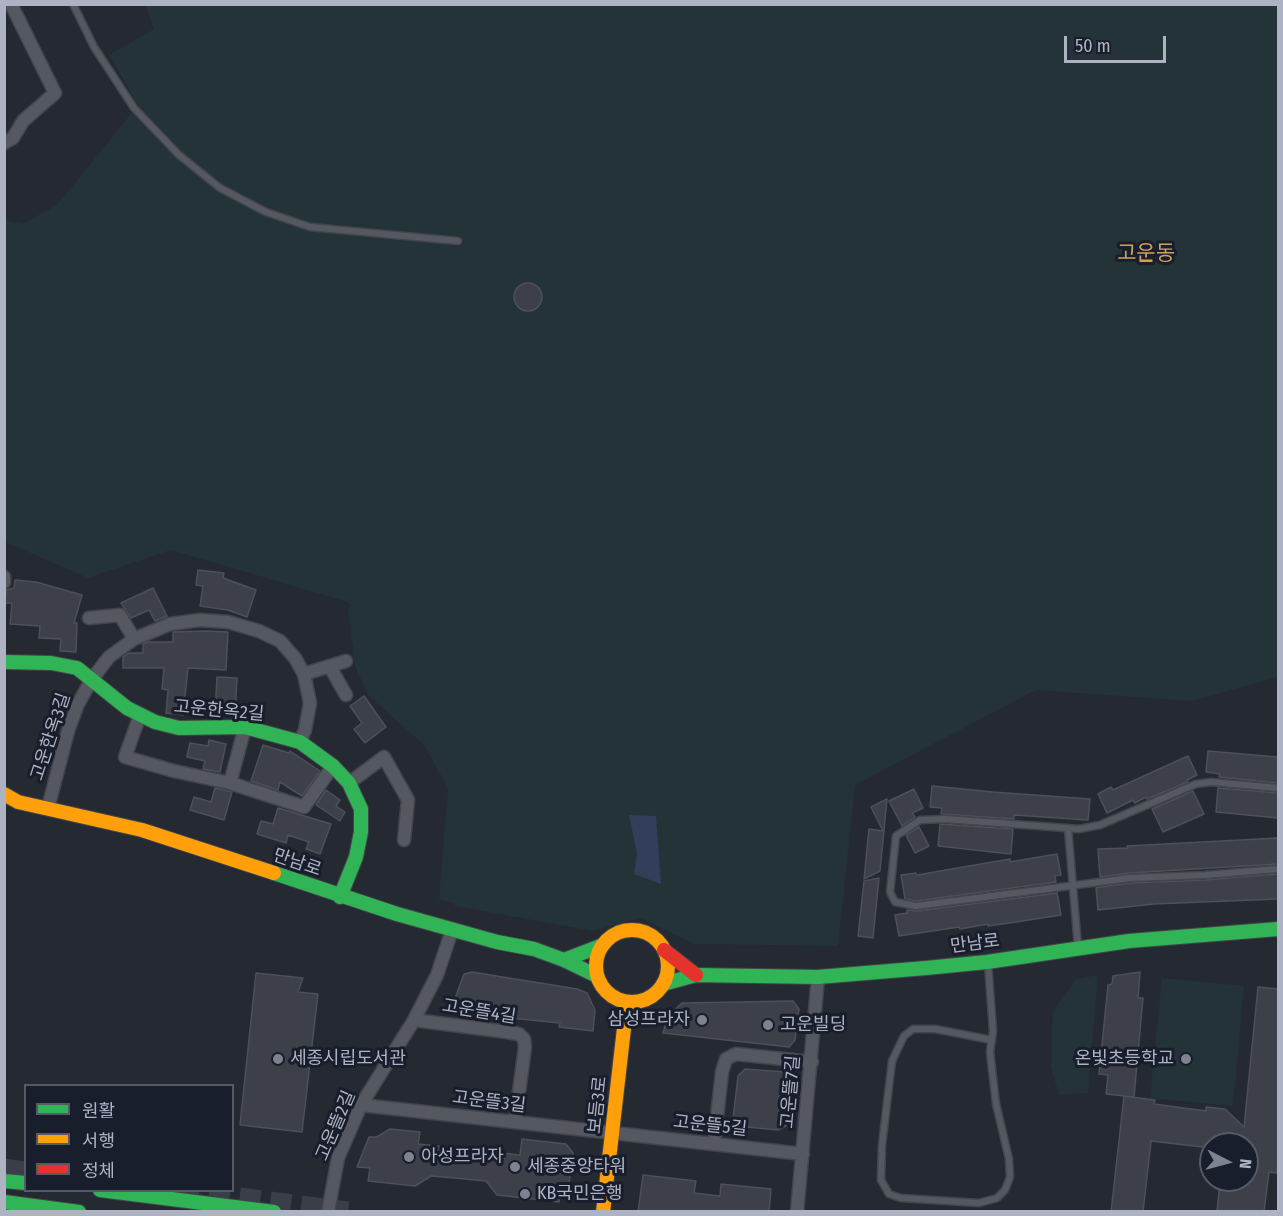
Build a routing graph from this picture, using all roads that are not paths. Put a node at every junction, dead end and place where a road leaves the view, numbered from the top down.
1 (11, 4) edge
2 (73, 4) edge
3 (4, 143) edge
4 (458, 241) dead end
5 (4, 577) edge
6 (4, 582) edge
7 (89, 618) dead end
8 (134, 639) junction
9 (4, 662) edge
10 (346, 662) dead end
11 (330, 667) junction
12 (304, 674) junction
13 (92, 679) junction
14 (346, 695) dead end
15 (140, 715) junction
16 (244, 728) junction
17 (300, 742) junction
18 (333, 766) junction
19 (230, 783) junction
20 (349, 783) junction
21 (1278, 788) edge
22 (4, 794) edge
23 (11, 804) edge
24 (48, 808) junction
25 (1068, 828) junction
26 (404, 840) dead end
27 (1278, 869) edge
28 (1073, 886) junction
29 (340, 897) junction
30 (1278, 929) edge
31 (452, 930) junction
32 (1257, 932) junction
33 (1278, 941) edge
34 (603, 945) junction
35 (1078, 948) junction
36 (664, 950) junction
37 (564, 960) junction
38 (987, 962) junction
39 (696, 975) junction
40 (597, 976) junction
41 (818, 977) junction
42 (663, 984) junction
43 (627, 1002) junction
44 (414, 1020) junction
45 (992, 1040) junction
46 (812, 1062) junction
47 (361, 1105) junction
48 (515, 1122) junction
49 (614, 1134) junction
50 (714, 1144) junction
51 (803, 1154) junction
52 (4, 1181) edge
53 (24, 1183) edge
54 (108, 1192) edge
55 (4, 1202) edge
56 (79, 1212) edge
57 (274, 1212) edge
58 (328, 1212) edge
59 (603, 1212) edge
60 (797, 1212) edge

1 - 3 street
2 - 4 lane
5 - 6 street
7 - 8 street
8 - 12 street, 고운한옥3길
8 - 13 street, 고운한옥3길
9 - 13 street, 고운한옥2길
10 - 11 street
11 - 12 street
11 - 14 street
12 - 17 street, 고운한옥3길
13 - 15 street, 고운한옥2길
13 - 24 street, 고운한옥3길
15 - 16 street, 고운한옥2길
15 - 19 street
16 - 17 street, 고운한옥2길
16 - 19 street
17 - 18 street, 고운한옥2길
18 - 19 street
18 - 20 street, 고운한옥2길
20 - 26 street
20 - 29 street, 고운한옥2길
21 - 25 lane
22 - 23 street, 만남로
23 - 24 street, 만남로
24 - 29 street, 만남로
25 - 28 lane
25 - 28 lane
27 - 28 lane
28 - 35 lane
29 - 31 street, 만남로
30 - 32 street, 만남로
31 - 37 street, 만남로
31 - 44 street, 고운뜰2길
32 - 33 street
32 - 35 street, 만남로
34 - 36 street
34 - 37 street
34 - 40 street
35 - 38 street, 만남로
36 - 39 street
36 - 42 street
37 - 40 street, 만남로
38 - 41 street, 만남로
38 - 45 lane
39 - 41 street, 만남로
39 - 42 street, 만남로
40 - 43 street
41 - 46 street, 고운뜰7길
42 - 43 street
43 - 49 street, 보듬3로
44 - 47 street, 고운뜰2길
44 - 48 street, 고운뜰4길
45 - 45 lane
46 - 50 street
46 - 51 street, 고운뜰7길
47 - 48 street, 고운뜰3길
47 - 58 street, 고운뜰2길
48 - 49 street, 고운뜰3길
49 - 50 street, 고운뜰5길
49 - 59 street, 보듬3로
50 - 51 street, 고운뜰5길
51 - 60 street, 고운뜰7길
52 - 53 street
54 - 57 street
55 - 56 street

